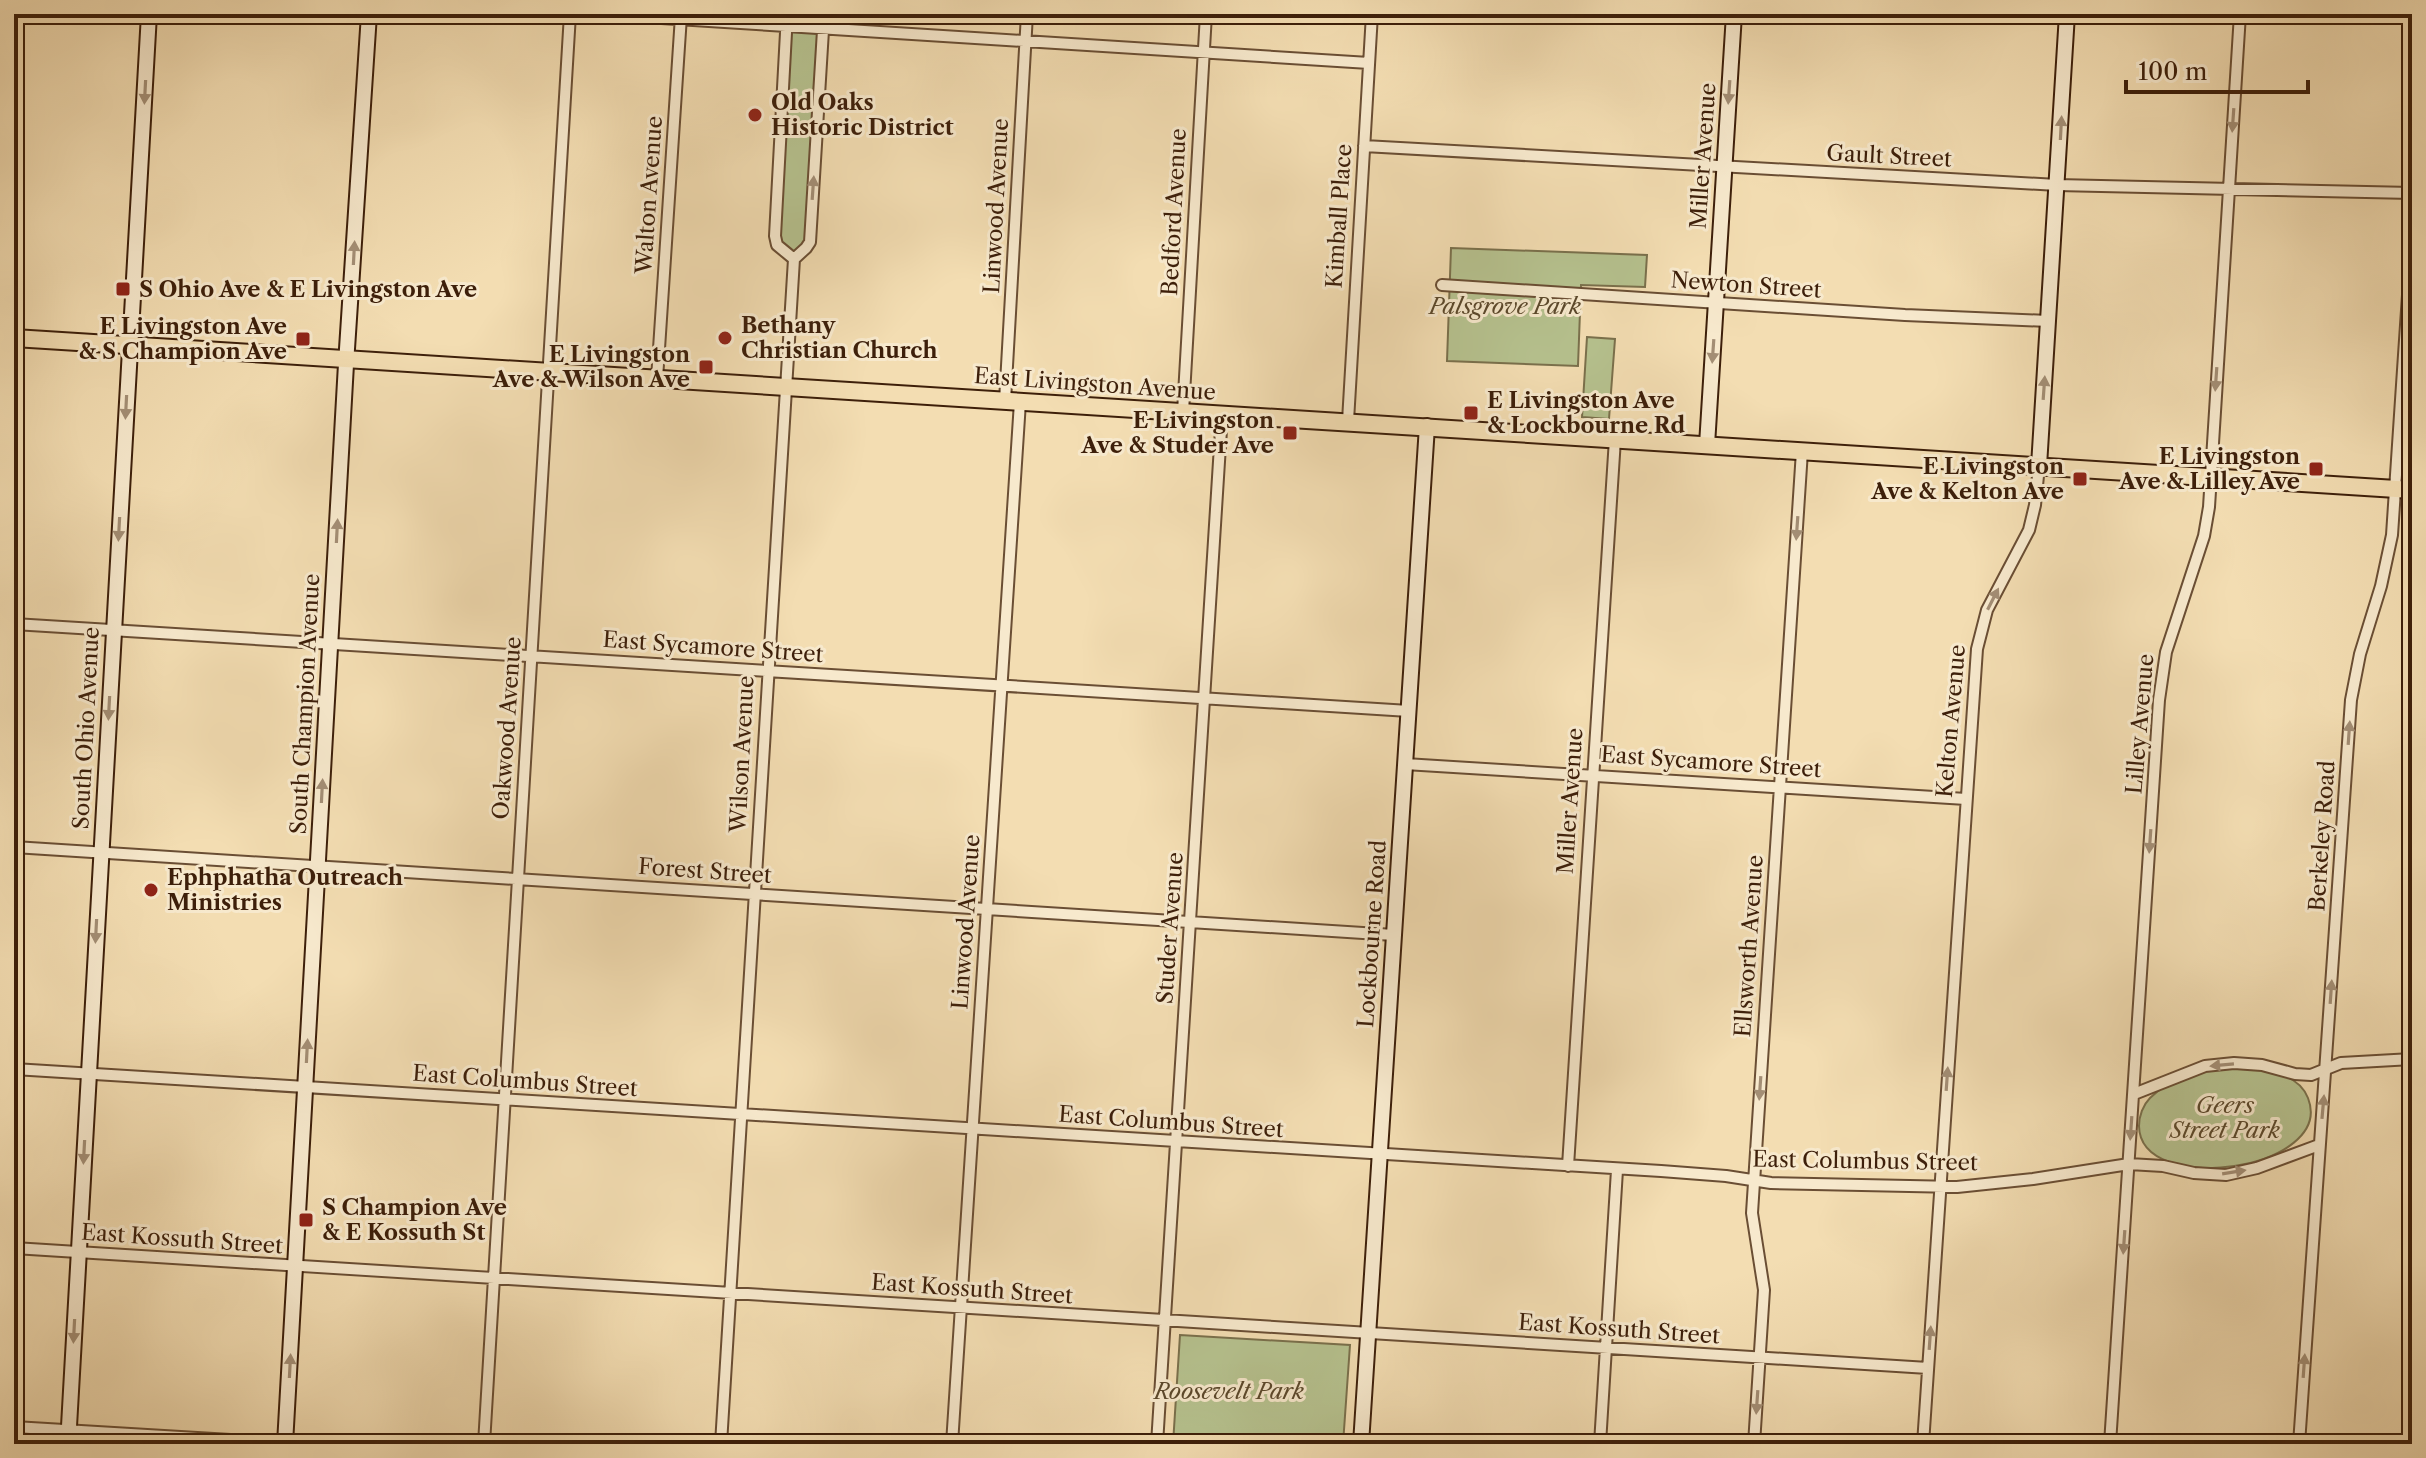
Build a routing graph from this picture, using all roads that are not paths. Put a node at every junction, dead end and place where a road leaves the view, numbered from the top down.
1 (149, 14) edge
2 (369, 14) edge
3 (570, 14) edge
4 (598, 14) edge
5 (824, 14) edge
6 (1027, 14) edge
7 (1206, 14) edge
8 (1372, 14) edge
9 (1734, 14) edge
10 (2067, 14) edge
11 (2240, 14) edge
12 (681, 17) edge
13 (787, 20) edge
14 (823, 28) junction
15 (1026, 41) junction
16 (1204, 53) junction
17 (1369, 63) junction
18 (1364, 146) junction
19 (1724, 166) junction
20 (2057, 185) junction
21 (2228, 189) junction
22 (2412, 193) edge
23 (2412, 235) edge
24 (794, 259) junction
25 (1442, 285) dead end
26 (1715, 303) junction
27 (2048, 321) junction
28 (14, 338) edge
29 (130, 345) junction
30 (347, 359) junction
31 (548, 372) junction
32 (657, 379) junction
33 (786, 386) junction
34 (1012, 401) junction
35 (1183, 412) junction
36 (1222, 414) junction
37 (1348, 421) junction
38 (1427, 426) junction
39 (1615, 439) junction
40 (1707, 445) junction
41 (1802, 451) junction
42 (2039, 466) junction
43 (2210, 477) junction
44 (2404, 489) edge
45 (14, 624) edge
46 (114, 630) junction
47 (331, 644) junction
48 (531, 656) junction
49 (767, 671) junction
50 (1001, 685) junction
51 (1204, 698) junction
52 (1409, 711) junction
53 (1405, 764) junction
54 (1593, 775) junction
55 (1780, 786) junction
56 (1966, 799) junction
57 (14, 847) edge
58 (100, 853) junction
59 (318, 867) junction
60 (517, 879) junction
61 (753, 894) junction
62 (987, 909) junction
63 (1190, 922) junction
64 (1394, 935) junction
65 (2412, 1059) edge
66 (14, 1069) edge
67 (2326, 1070) junction
68 (89, 1074) junction
69 (305, 1087) junction
70 (2134, 1094) junction
71 (504, 1100) junction
72 (740, 1114) junction
73 (973, 1129) junction
74 (1176, 1142) junction
75 (2319, 1145) junction
76 (1379, 1155) junction
77 (2129, 1164) junction
78 (1568, 1166) junction
79 (1617, 1170) junction
80 (1754, 1181) junction
81 (1940, 1187) junction
82 (14, 1248) edge
83 (79, 1253) junction
84 (295, 1266) junction
85 (494, 1279) junction
86 (729, 1293) junction
87 (961, 1308) junction
88 (1165, 1321) junction
89 (1368, 1333) junction
90 (1606, 1348) junction
91 (1760, 1358) junction
92 (1928, 1368) junction
93 (14, 1427) edge
94 (68, 1437) edge
95 (285, 1444) edge
96 (296, 1444) edge
97 (484, 1444) edge
98 (721, 1444) edge
99 (952, 1444) edge
100 (1157, 1444) edge
101 (1361, 1444) edge
102 (1600, 1444) edge
103 (1754, 1444) edge
104 (1923, 1444) edge
105 (2110, 1444) edge
106 (2299, 1444) edge

1 -> 29 street, South Ohio Avenue
30 -> 2 street, South Champion Avenue
3 - 31 street, Oakwood Avenue
4 - 12 street
5 - 14 street, Wilson Avenue
6 - 15 street, Linwood Avenue
7 - 16 street, Bedford Avenue
8 - 17 street, Kimball Place
9 -> 19 street, Miller Avenue
20 -> 10 street, Kelton Avenue
11 -> 21 street, Lilley Avenue
12 - 13 street
12 - 32 street, Walton Avenue
13 - 14 street
13 - 24 street
14 - 15 street
24 -> 14 street, Wilson Avenue
15 - 16 street
15 - 34 street, Linwood Avenue
16 - 17 street
16 - 35 street, Bedford Avenue
17 - 18 street, Kimball Place
18 - 19 street, Gault Street
18 - 37 street, Kimball Place
19 - 20 street, Gault Street
19 - 26 street, Miller Avenue
20 - 21 street, Gault Street
20 - 27 street, Kelton Avenue
21 - 22 street, Gault Street
21 -> 43 street, Lilley Avenue
23 - 44 street, Berkeley Road
24 - 33 street, Wilson Avenue
25 - 26 street, Newton Street
26 - 27 street, Newton Street
26 -> 40 street, Miller Avenue
42 -> 27 street, Kelton Avenue
28 - 29 main road, East Livingston Avenue
29 - 30 main road, East Livingston Avenue
29 -> 46 street, South Ohio Avenue
30 - 31 main road, East Livingston Avenue
47 -> 30 street, South Champion Avenue
31 - 32 main road, East Livingston Avenue
31 - 48 street, Oakwood Avenue
32 - 33 main road, East Livingston Avenue
33 - 34 main road, East Livingston Avenue
33 - 49 street, Wilson Avenue
34 - 35 main road, East Livingston Avenue
34 - 50 street, Linwood Avenue
35 - 36 main road, East Livingston Avenue
36 - 37 main road, East Livingston Avenue
36 - 51 street, Studer Avenue
37 - 38 main road, East Livingston Avenue
38 - 39 main road, East Livingston Avenue
38 - 52 street, Lockbourne Road
39 - 40 main road, East Livingston Avenue
39 - 54 street, Miller Avenue
40 - 41 main road, East Livingston Avenue
41 - 42 main road, East Livingston Avenue
41 -> 55 street, Ellsworth Avenue
42 - 43 main road, East Livingston Avenue
56 -> 42 street, Kelton Avenue
43 - 44 main road, East Livingston Avenue
43 -> 70 street, Lilley Avenue
67 -> 44 street, Berkeley Road
45 - 46 street, East Sycamore Street
46 - 47 street, East Sycamore Street
46 -> 58 street, South Ohio Avenue
47 - 48 street, East Sycamore Street
59 -> 47 street, South Champion Avenue
48 - 49 street, East Sycamore Street
48 - 60 street, Oakwood Avenue
49 - 50 street, East Sycamore Street
49 - 61 street, Wilson Avenue
50 - 51 street, East Sycamore Street
50 - 62 street, Linwood Avenue
51 - 52 street, East Sycamore Street
51 - 63 street, Studer Avenue
52 - 53 street, Lockbourne Road
53 - 54 street, East Sycamore Street
53 - 64 street, Lockbourne Road
54 - 55 street, East Sycamore Street
54 - 78 street, Miller Avenue
55 - 56 street, East Sycamore Street
55 -> 80 street, Ellsworth Avenue
81 -> 56 street, Kelton Avenue
57 - 58 street, Forest Street
58 - 59 street, Forest Street
58 -> 68 street, South Ohio Avenue
59 - 60 street, Forest Street
69 -> 59 street, South Champion Avenue
60 - 61 street, Forest Street
60 - 71 street, Oakwood Avenue
61 - 62 street, Forest Street
61 - 72 street, Wilson Avenue
62 - 63 street, Forest Street
62 - 73 street, Linwood Avenue
63 - 64 street, Forest Street
63 - 74 street, Studer Avenue
64 - 76 street, Lockbourne Road
65 - 67 street
66 - 68 street, East Columbus Street
67 -> 70 street
75 -> 67 street, Berkeley Road
68 - 69 street, East Columbus Street
68 -> 83 street, South Ohio Avenue
69 - 71 street, East Columbus Street
69 - 84 street, South Champion Avenue
70 -> 77 street, Lilley Avenue
71 - 72 street, East Columbus Street
71 - 85 street, Oakwood Avenue
72 - 73 street, East Columbus Street
72 - 86 street, Wilson Avenue
73 - 74 street, East Columbus Street
73 - 87 street, Linwood Avenue
74 - 76 street, East Columbus Street
74 - 88 street, Studer Avenue
77 -> 75 street, East Columbus Street
106 -> 75 street, Berkeley Road
76 - 78 street, East Columbus Street
76 - 89 street, Lockbourne Road
77 - 81 street, East Columbus Street
77 -> 105 street, Lilley Avenue
78 - 79 street, East Columbus Street
79 - 80 street, East Columbus Street
79 - 90 street
80 - 81 street, East Columbus Street
80 - 91 street, Ellsworth Avenue
92 -> 81 street, Kelton Avenue
82 - 83 street, East Kossuth Street
83 - 84 street, East Kossuth Street
83 -> 94 street, South Ohio Avenue
84 - 85 street, East Kossuth Street
95 -> 84 street, South Champion Avenue
85 - 86 street, East Kossuth Street
85 - 97 street, Oakwood Avenue
86 - 87 street, East Kossuth Street
86 - 98 street, Wilson Avenue
87 - 88 street, East Kossuth Street
87 - 99 street, Linwood Avenue
88 - 89 street, East Kossuth Street
88 - 100 street, Studer Avenue
89 - 90 street, East Kossuth Street
89 - 101 street, Lockbourne Road
90 - 91 street, East Kossuth Street
90 - 102 street
91 - 92 street, East Kossuth Street
91 -> 103 street, Ellsworth Avenue
92 - 104 street, Kelton Avenue
93 - 94 street
94 - 95 street
95 - 96 street

